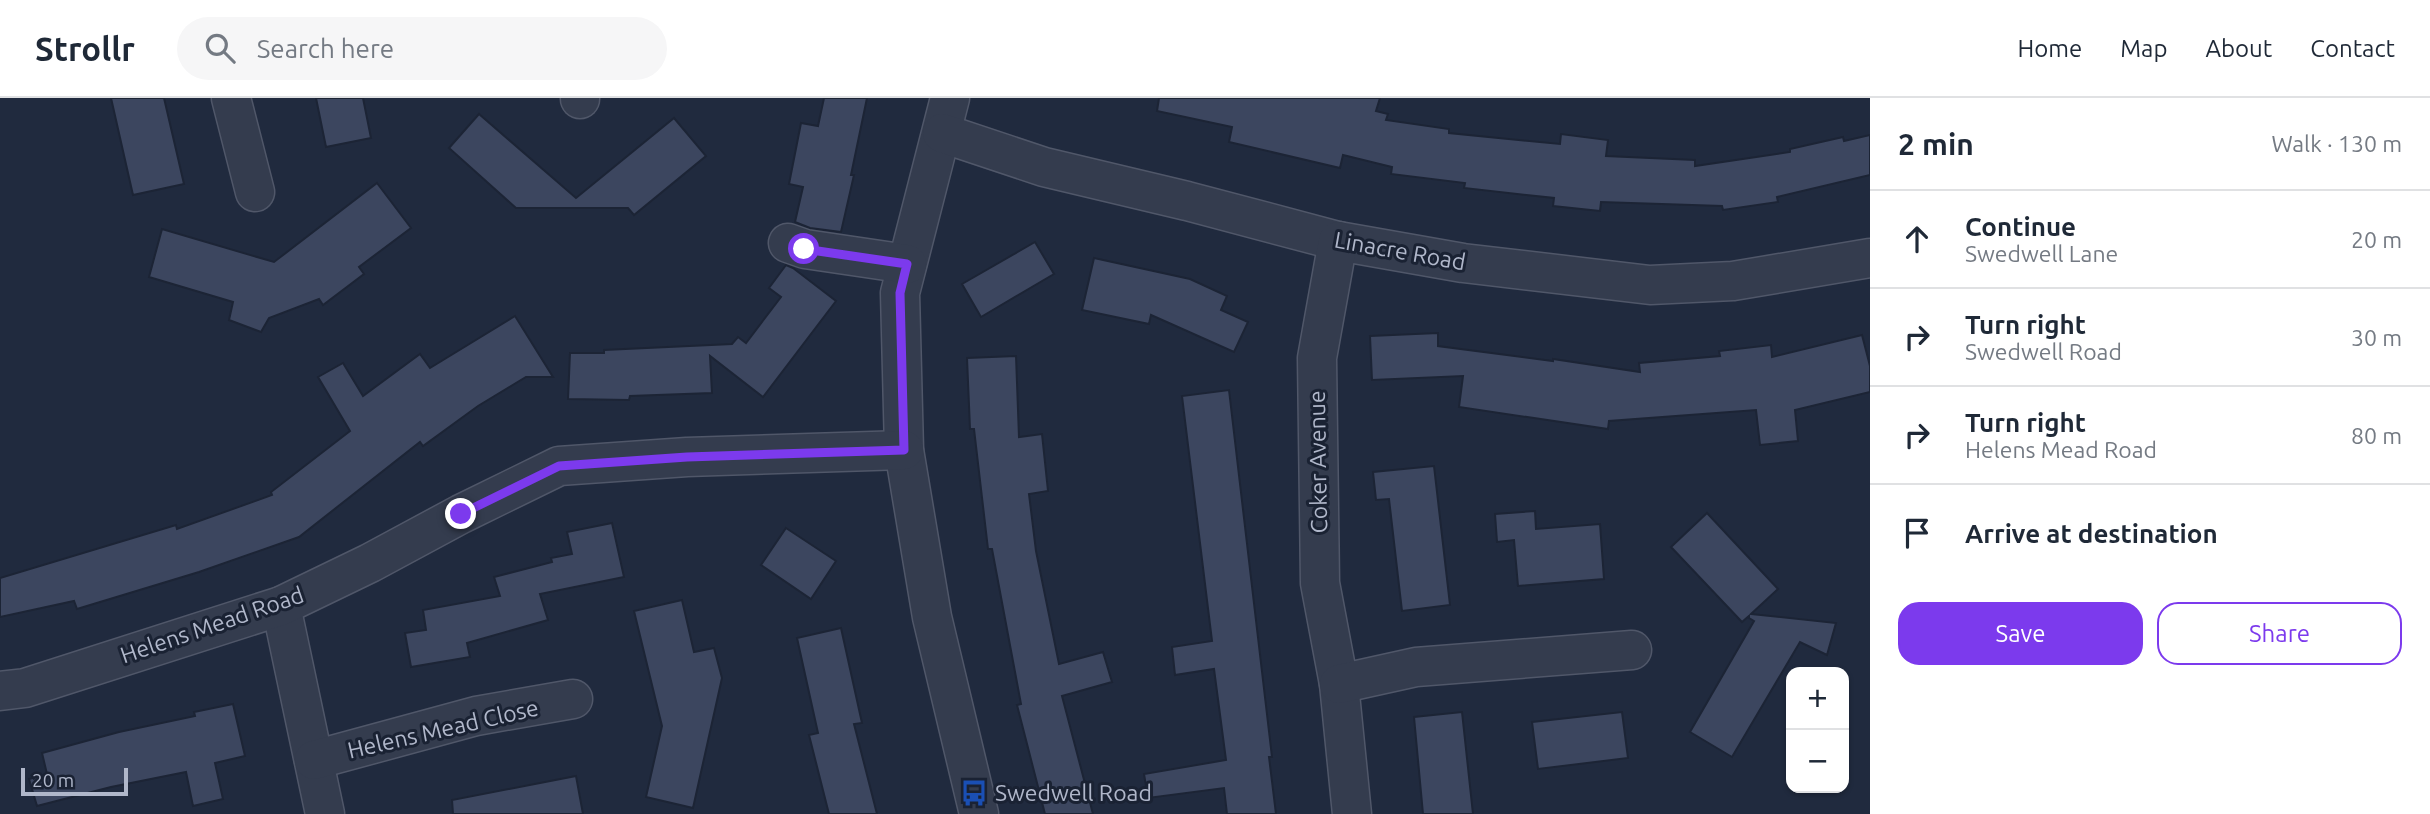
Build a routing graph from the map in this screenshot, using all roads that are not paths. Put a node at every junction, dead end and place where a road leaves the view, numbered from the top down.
1 (231, 98) edge
2 (946, 115) edge
3 (255, 192) dead end
4 (1338, 241) junction
5 (788, 243) dead end
6 (1870, 258) edge
7 (907, 264) junction
8 (904, 450) junction
9 (281, 606) junction
10 (1632, 650) dead end
11 (1339, 684) junction
12 (0, 691) edge
13 (573, 699) dead end
14 (314, 760) junction
15 (325, 814) edge
16 (979, 814) edge
17 (1352, 814) edge

1 - 3 street
2 - 4 street, Linacre Road
2 - 7 street
4 - 6 street, Linacre Road
4 - 11 street, Coker Avenue
5 - 7 street
7 - 8 street
8 - 9 street, Helens Mead Road
8 - 16 street
9 - 12 street, Helens Mead Road
9 - 14 street
10 - 11 street
11 - 17 street, Coker Avenue
13 - 14 street, Helens Mead Close
14 - 15 street

